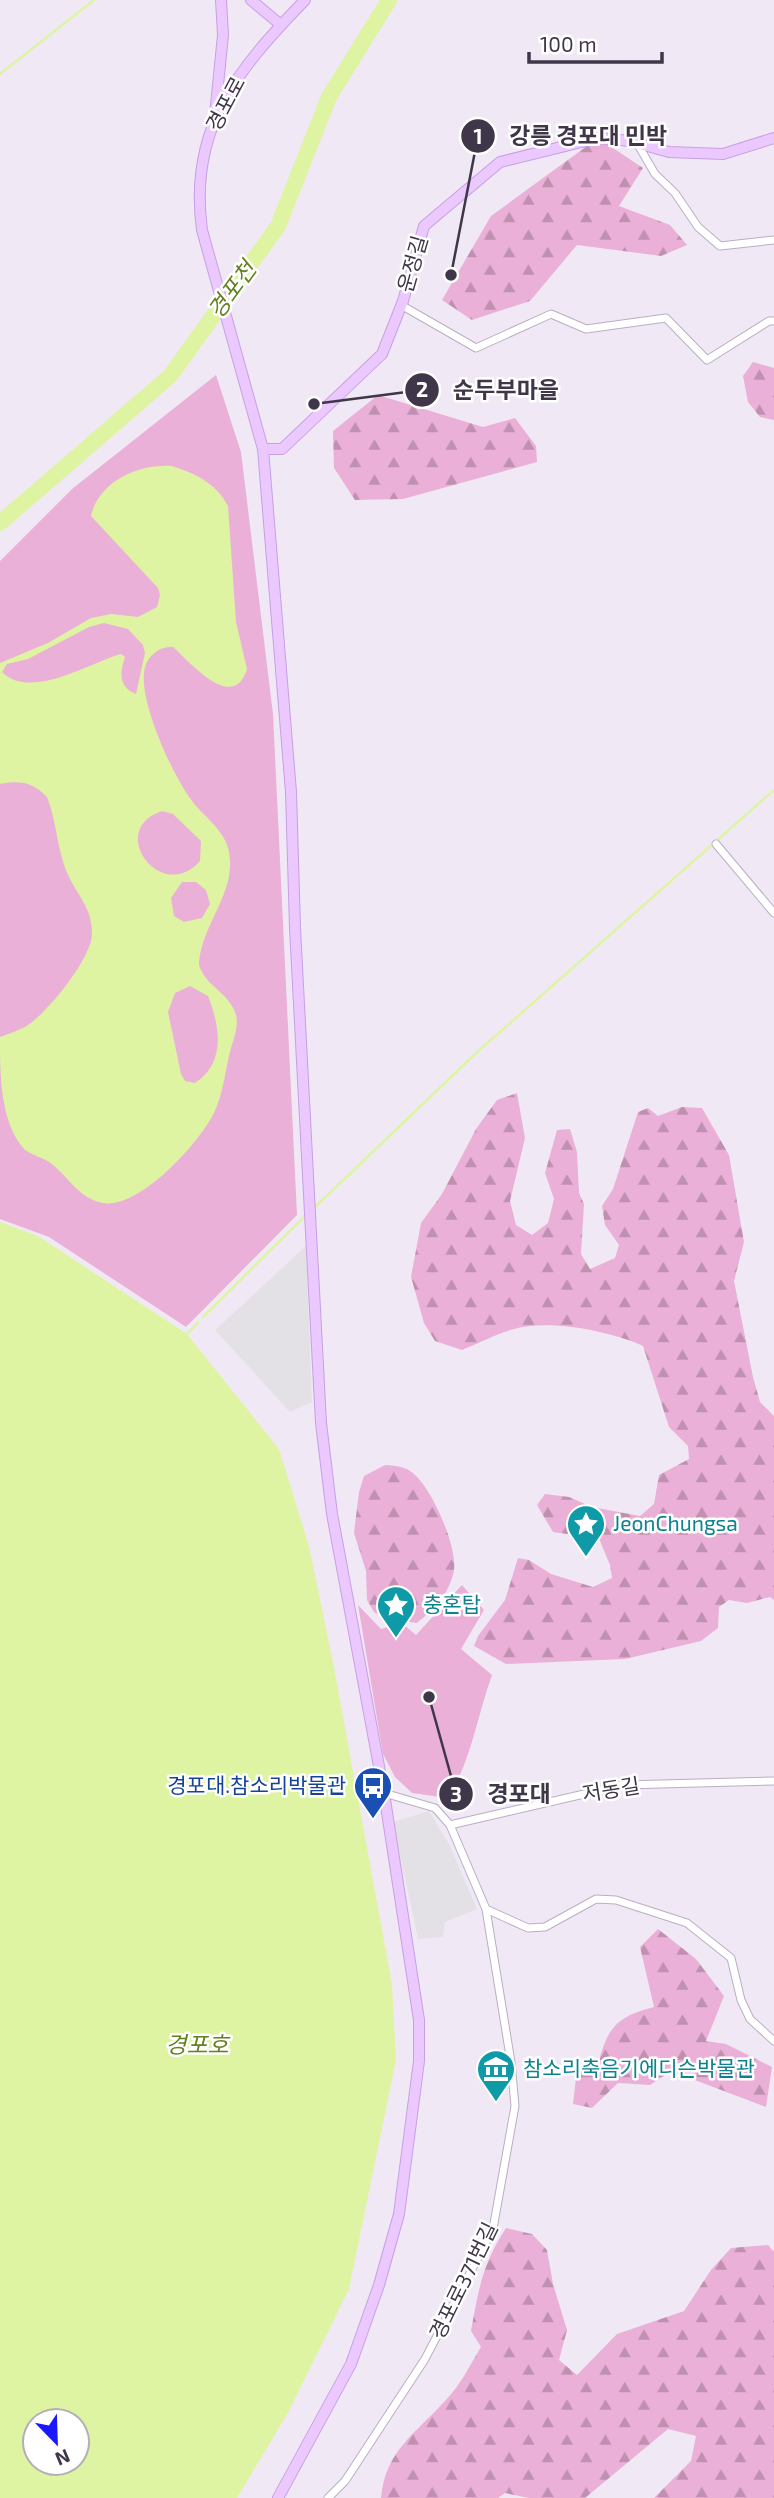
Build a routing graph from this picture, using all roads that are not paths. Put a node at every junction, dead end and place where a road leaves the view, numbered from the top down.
1 (221, 0) edge
2 (251, 0) edge
3 (305, 0) edge
4 (281, 25) junction
5 (215, 115) junction
6 (774, 138) edge
7 (636, 143) junction
8 (774, 240) edge
9 (401, 305) junction
10 (774, 321) edge
11 (262, 449) junction
12 (716, 844) dead end
13 (774, 913) edge
14 (774, 1781) edge
15 (384, 1793) junction
16 (450, 1825) junction
17 (486, 1909) junction
18 (774, 2040) edge
19 (278, 2498) edge
20 (328, 2498) edge

1 - 5 street
2 - 4 street
3 - 4 street, 경포로
4 - 5 street, 경포로
5 - 11 street, 경포로
6 - 7 street, 운정길
7 - 8 street
7 - 9 street, 운정길
9 - 10 street
9 - 11 street, 운정길
11 - 15 street, 경포로
12 - 13 street
14 - 16 street, 저동길
15 - 16 street, 경포로371번길
15 - 19 street, 경포로
16 - 17 street, 경포로371번길
17 - 18 street
17 - 20 street, 경포로371번길

